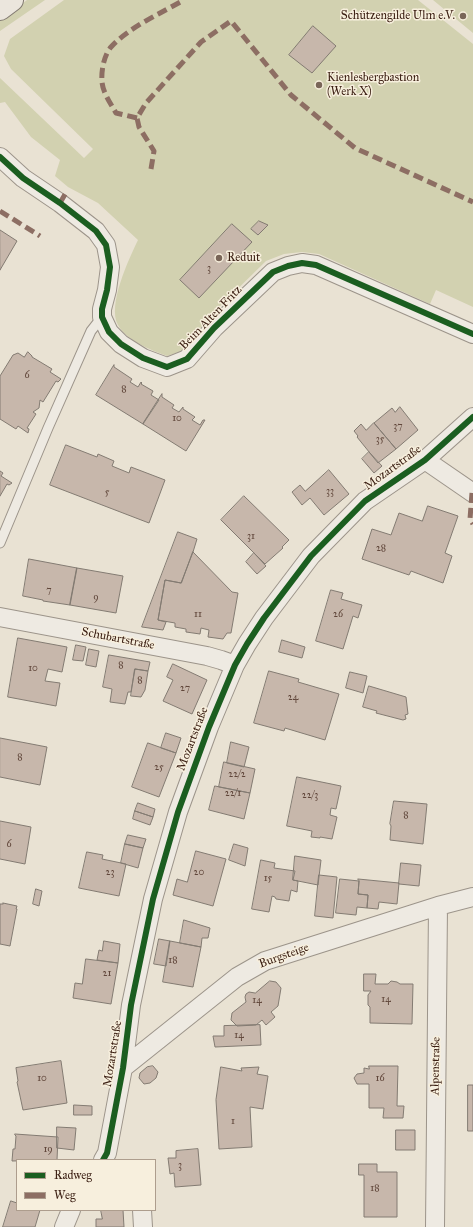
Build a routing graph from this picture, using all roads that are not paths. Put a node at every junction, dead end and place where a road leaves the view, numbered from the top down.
1 (12, 0) edge
2 (0, 9) edge
3 (0, 157) edge
4 (102, 317) junction
5 (473, 334) edge
6 (473, 417) edge
7 (425, 460) junction
8 (473, 493) edge
9 (0, 543) edge
10 (0, 616) edge
11 (235, 666) junction
12 (473, 897) edge
13 (438, 906) junction
14 (123, 1068) junction
15 (109, 1158) edge
16 (71, 1211) edge
17 (142, 1211) edge
18 (64, 1227) edge
19 (143, 1227) edge
20 (435, 1227) edge

1 - 2 highway
3 - 4 street
4 - 5 street, Beim Alten Fritz
4 - 9 lane
6 - 7 street, Mozartstraße
7 - 8 street, Mozartstraße
7 - 11 street, Mozartstraße
10 - 11 street, Schubartstraße
11 - 14 street, Mozartstraße
12 - 13 street, Burgsteige
13 - 14 street, Burgsteige
13 - 20 street, Alpenstraße
14 - 15 street, Mozartstraße
16 - 18 street
17 - 19 street

